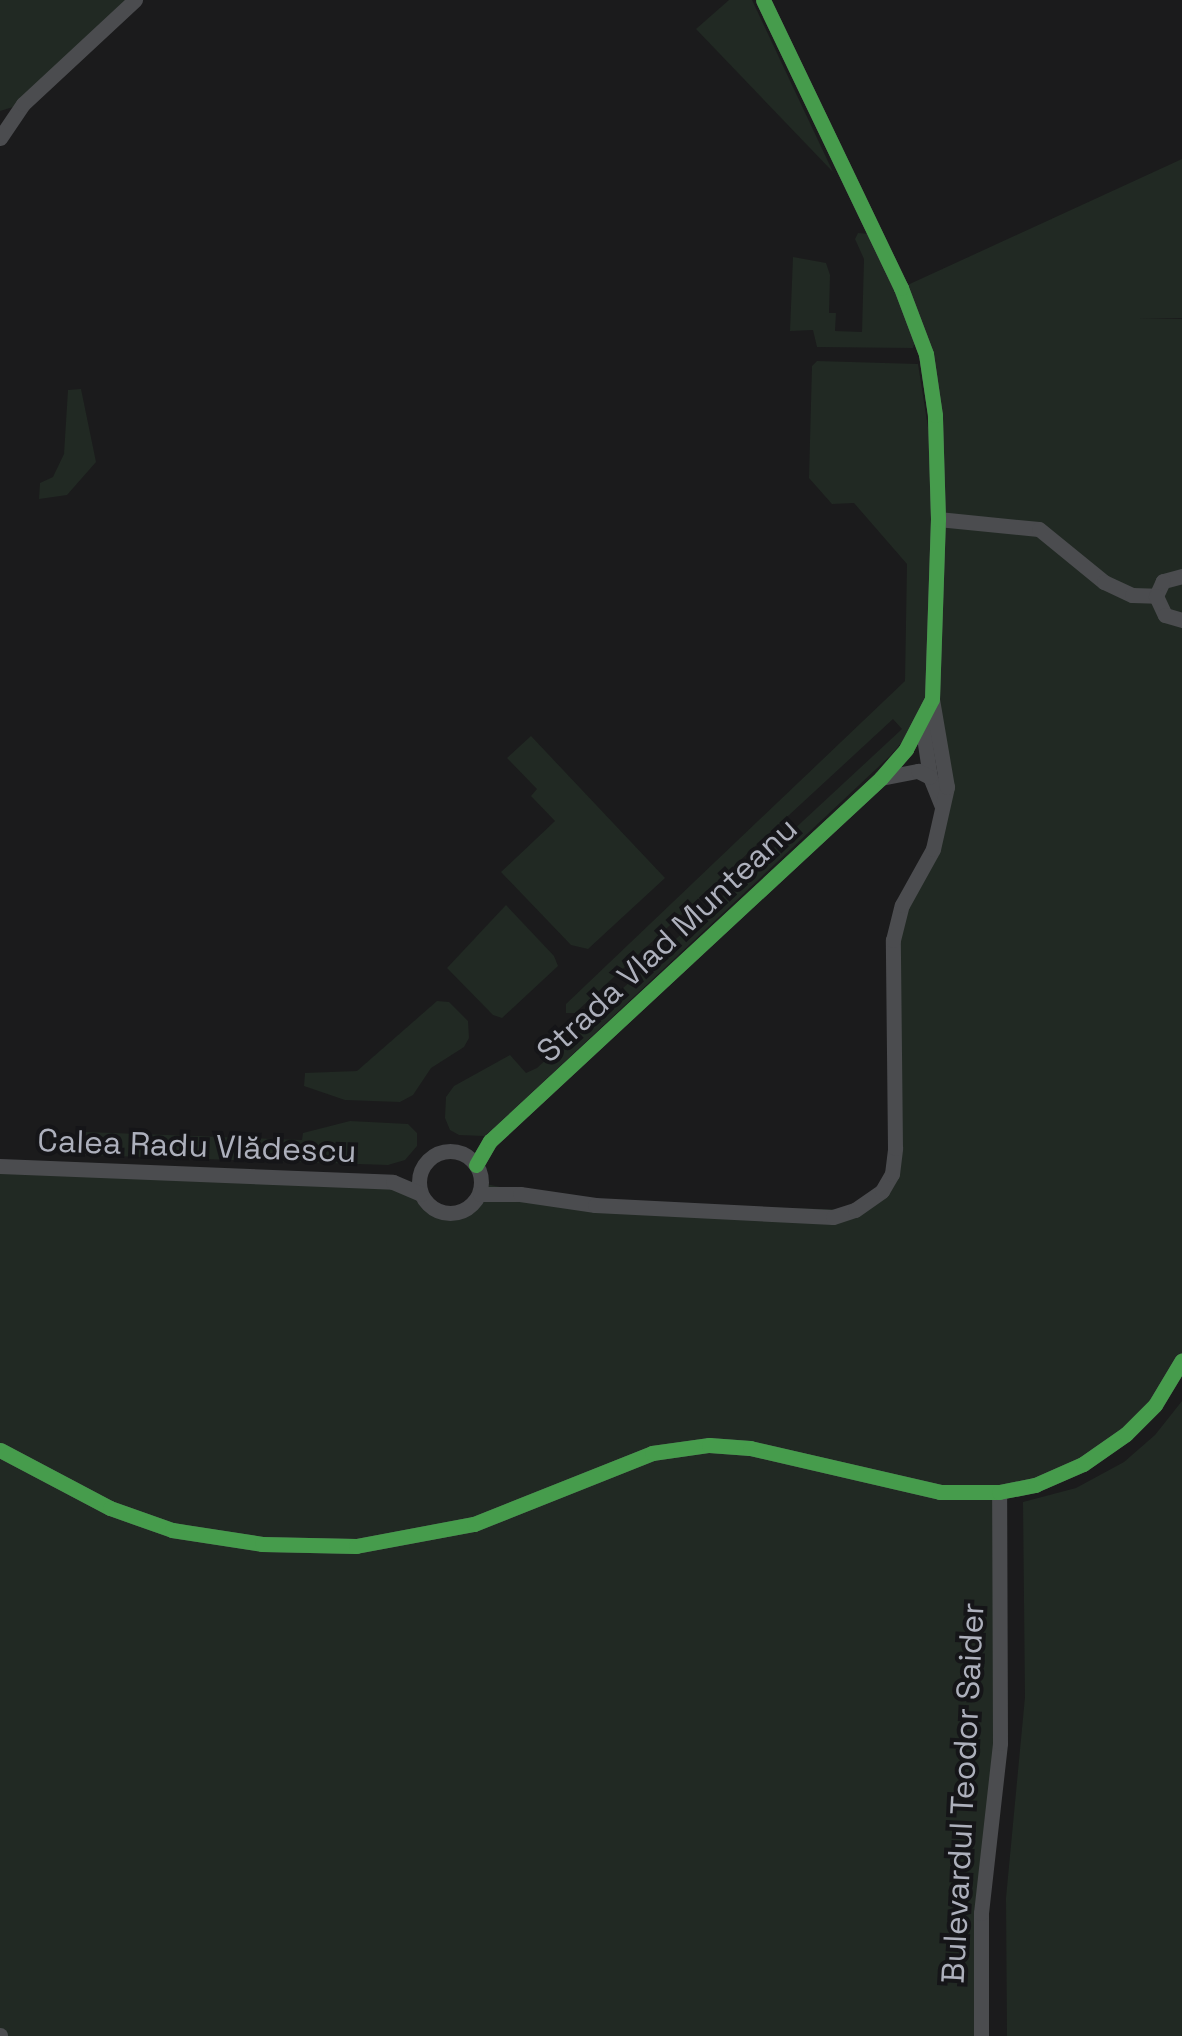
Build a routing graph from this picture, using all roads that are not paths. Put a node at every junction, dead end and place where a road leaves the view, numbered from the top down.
1 (134, 0) edge
2 (763, 0) edge
3 (24, 104) junction
4 (0, 111) edge
5 (0, 138) edge
6 (938, 519) junction
7 (1182, 576) edge
8 (1156, 596) junction
9 (1182, 620) edge
10 (932, 700) junction
11 (922, 724) junction
12 (924, 748) junction
13 (906, 749) junction
14 (946, 767) junction
15 (930, 777) junction
16 (881, 778) junction
17 (942, 810) junction
18 (473, 1164) junction
19 (0, 1166) edge
20 (422, 1169) junction
21 (392, 1182) junction
22 (422, 1194) junction
23 (480, 1194) junction
24 (520, 1194) junction
25 (1182, 1360) edge
26 (0, 1450) edge
27 (999, 1492) junction
28 (981, 2036) edge

1 - 3 street
2 - 6 street
3 - 4 street
3 - 5 street
6 - 8 street
6 - 10 street
7 - 8 street
8 - 9 street
10 - 11 street
10 - 14 street
11 - 12 street
11 - 13 street
12 - 13 street
12 - 14 street
12 - 15 street
13 - 16 street
14 - 17 street
15 - 16 street
15 - 17 street
16 - 18 street, Strada Vlad Munteanu
17 - 24 street
18 - 20 street
18 - 23 street
18 - 24 street
19 - 21 street, Calea Radu Vlădescu
20 - 21 street, Calea Radu Vlădescu
20 - 22 street
21 - 22 street, Calea Radu Vlădescu
22 - 23 street
23 - 24 street
25 - 27 street
26 - 27 street
27 - 28 street, Bulevardul Teodor Saider

